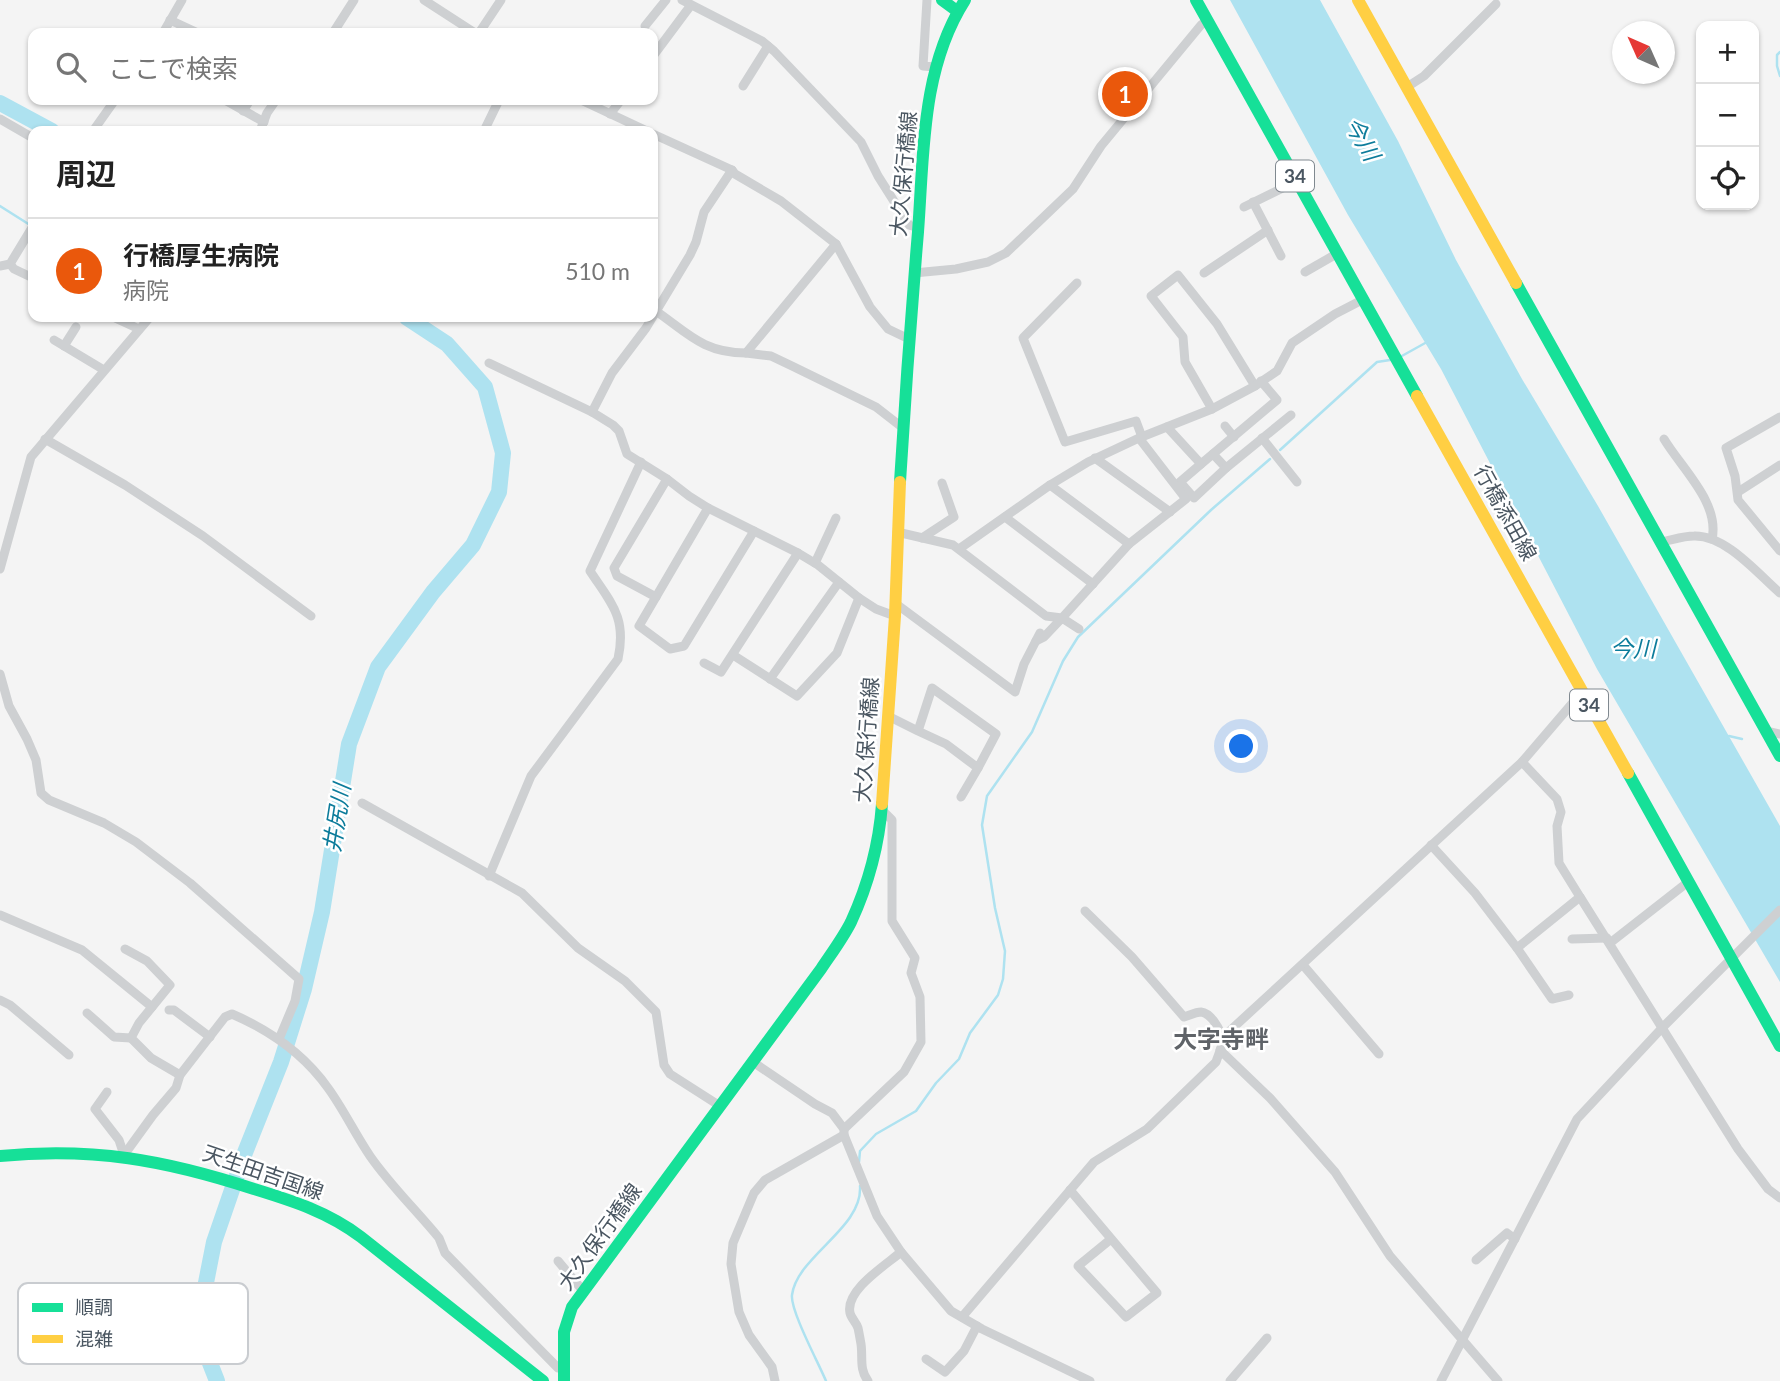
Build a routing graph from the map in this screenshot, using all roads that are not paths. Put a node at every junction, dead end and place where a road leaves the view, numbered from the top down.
1 (182, 0) edge
2 (354, 0) edge
3 (424, 0) edge
4 (501, 0) edge
5 (666, 0) edge
6 (927, 0) edge
7 (942, 0) edge
8 (965, 0) edge
9 (1196, 0) edge
10 (1358, 0) edge
11 (686, 3) edge
12 (1496, 4) dead end
13 (957, 11) junction
14 (1207, 21) junction
15 (174, 22) junction
16 (645, 26) dead end
17 (168, 28) edge
18 (173, 28) edge
19 (185, 28) edge
20 (336, 28) edge
21 (469, 28) edge
22 (481, 28) edge
23 (768, 46) junction
24 (658, 48) edge
25 (935, 67) junction
26 (743, 86) dead end
27 (1407, 87) junction
28 (111, 105) edge
29 (234, 105) edge
30 (247, 105) edge
31 (273, 105) edge
32 (497, 105) edge
33 (591, 105) edge
34 (617, 105) edge
35 (243, 111) junction
36 (610, 114) junction
37 (0, 119) edge
38 (97, 126) edge
39 (261, 126) edge
40 (263, 126) edge
41 (486, 126) edge
42 (626, 126) edge
43 (28, 135) edge
44 (658, 136) edge
45 (732, 170) junction
46 (1297, 181) junction
47 (919, 228) junction
48 (1268, 230) junction
49 (28, 233) edge
50 (836, 244) junction
51 (1338, 253) junction
52 (1282, 256) dead end
53 (5, 265) edge
54 (1305, 272) dead end
55 (914, 273) junction
56 (1204, 273) dead end
57 (28, 276) edge
58 (1077, 283) dead end
59 (1364, 299) junction
60 (658, 304) edge
61 (658, 313) edge
62 (123, 322) edge
63 (146, 322) edge
64 (646, 322) edge
65 (76, 327) dead end
66 (139, 330) junction
67 (909, 339) junction
68 (54, 340) dead end
69 (64, 346) junction
70 (746, 353) junction
71 (489, 363) dead end
72 (104, 370) junction
73 (1258, 384) junction
74 (1212, 409) junction
75 (592, 412) junction
76 (1291, 415) dead end
77 (1780, 417) edge
78 (1248, 425) junction
79 (1225, 426) dead end
80 (1167, 427) junction
81 (904, 428) junction
82 (1140, 437) junction
83 (1234, 437) junction
84 (45, 439) junction
85 (1261, 439) junction
86 (1664, 439) dead end
87 (1213, 454) junction
88 (1095, 458) junction
89 (641, 461) junction
90 (1201, 464) junction
91 (1226, 468) junction
92 (1778, 470) edge
93 (667, 479) junction
94 (1297, 482) dead end
95 (942, 483) dead end
96 (1050, 485) junction
97 (1738, 492) junction
98 (708, 508) junction
99 (1170, 512) junction
100 (1005, 516) junction
101 (836, 518) dead end
102 (754, 531) junction
103 (897, 533) junction
104 (922, 538) junction
105 (1712, 540) junction
106 (1661, 542) junction
107 (1129, 544) junction
108 (959, 549) junction
109 (1780, 551) edge
110 (798, 553) junction
111 (815, 563) junction
112 (0, 567) edge
113 (839, 582) junction
114 (1093, 584) junction
115 (1778, 588) edge
116 (656, 597) junction
117 (859, 598) junction
118 (895, 610) junction
119 (311, 616) dead end
120 (1062, 618) junction
121 (1079, 629) dead end
122 (733, 655) junction
123 (705, 663) dead end
124 (0, 674) edge
125 (771, 679) junction
126 (1582, 692) junction
127 (888, 716) junction
128 (918, 731) junction
129 (1771, 733) edge
130 (1780, 756) edge
131 (1522, 762) junction
132 (978, 768) junction
133 (961, 797) dead end
134 (362, 803) dead end
135 (882, 810) junction
136 (1431, 845) junction
137 (489, 876) junction
138 (1688, 882) junction
139 (1580, 897) junction
140 (1780, 910) edge
141 (1085, 911) dead end
142 (0, 915) edge
143 (1572, 939) dead end
144 (1608, 941) junction
145 (1517, 948) junction
146 (125, 949) dead end
147 (1734, 956) junction
148 (1303, 965) junction
149 (1569, 995) dead end
150 (0, 1000) edge
151 (152, 1007) junction
152 (169, 1010) dead end
153 (87, 1013) dead end
154 (1662, 1028) junction
155 (210, 1037) junction
156 (131, 1038) junction
157 (1222, 1038) junction
158 (280, 1040) junction
159 (1780, 1045) edge
160 (1220, 1050) junction
161 (1379, 1054) dead end
162 (69, 1055) dead end
163 (753, 1062) junction
164 (180, 1075) junction
165 (107, 1092) dead end
166 (720, 1106) junction
167 (844, 1132) junction
168 (124, 1155) junction
169 (0, 1156) edge
170 (1070, 1190) junction
171 (1780, 1198) edge
172 (1515, 1239) junction
173 (1111, 1240) junction
174 (901, 1252) junction
175 (1476, 1260) dead end
176 (558, 1261) dead end
177 (584, 1292) junction
178 (962, 1317) junction
179 (977, 1326) junction
180 (1267, 1338) dead end
181 (1462, 1340) junction
182 (926, 1359) dead end
183 (564, 1375) edge
184 (543, 1381) edge
185 (775, 1381) edge
186 (868, 1381) edge
187 (1090, 1381) edge
188 (1230, 1381) edge
189 (1441, 1381) edge
190 (1498, 1381) edge

1 - 15 street
2 - 20 street
3 - 21 street
4 - 22 street
5 - 16 street
6 - 25 street
7 - 13 main road
8 - 13 main road, 大久保行橋線
9 - 14 main road, 行橋添田線 / 34
10 - 27 main road
11 - 23 street
11 - 24 street
12 - 27 street
13 - 25 main road, 大久保行橋線
14 - 46 main road, 行橋添田線 / 34
14 - 55 street
15 - 17 street
15 - 18 street
15 - 19 street
23 - 26 street
23 - 47 street
25 - 47 main road, 大久保行橋線
27 - 106 main road
28 - 38 street
29 - 35 street
30 - 35 street
31 - 40 street
32 - 41 street
33 - 36 street
34 - 36 street
35 - 39 street
36 - 42 street
37 - 43 street
44 - 45 street
45 - 50 street
45 - 60 street
46 - 48 street
46 - 51 main road, 行橋添田線 / 34
47 - 55 main road, 大久保行橋線
48 - 52 street
48 - 56 street
49 - 53 street
50 - 67 street
50 - 70 street
51 - 54 street
51 - 59 main road, 行橋添田線 / 34
53 - 57 street
55 - 67 main road, 大久保行橋線
58 - 82 street
59 - 73 street
59 - 126 main road, 行橋添田線 / 34
61 - 70 street
62 - 66 street
63 - 66 street
64 - 75 street
65 - 69 street
66 - 72 street
67 - 81 main road, 大久保行橋線
68 - 69 street
69 - 72 street
70 - 81 street
71 - 75 street
72 - 84 street
73 - 74 street
73 - 74 street
73 - 78 street
74 - 80 street
75 - 89 street
76 - 85 street
77 - 97 street
78 - 83 street
78 - 85 street
79 - 83 street
80 - 82 street
80 - 90 street
81 - 103 main road, 大久保行橋線
82 - 88 street
82 - 99 street
83 - 87 street
84 - 112 street
84 - 119 street
85 - 91 street
85 - 94 street
86 - 105 street
87 - 90 street
87 - 91 street
88 - 96 street
88 - 99 street
89 - 93 street
89 - 137 street
90 - 91 street
92 - 97 street
93 - 98 street
93 - 116 street
95 - 104 street
96 - 100 street
96 - 107 street
97 - 109 street
98 - 102 street
98 - 116 street
99 - 107 street
100 - 108 street
100 - 114 street
101 - 111 street
102 - 110 street
102 - 116 street
103 - 104 street
103 - 118 main road, 大久保行橋線
104 - 108 street
105 - 106 street
105 - 115 street
106 - 129 main road
107 - 114 street
108 - 120 street
110 - 111 street
110 - 122 street
111 - 113 street
113 - 117 street
113 - 125 street
114 - 120 street
117 - 118 street
117 - 125 street
118 - 120 street
118 - 127 main road, 大久保行橋線
120 - 121 street
122 - 123 street
122 - 125 street
124 - 158 street
126 - 131 street
126 - 138 main road, 行橋添田線 / 34
127 - 128 street
127 - 135 main road, 大久保行橋線
128 - 132 street
128 - 132 street
129 - 130 main road
131 - 136 street
131 - 139 street
132 - 133 street
134 - 137 street
135 - 163 main road, 大久保行橋線
135 - 167 street
136 - 145 street
136 - 148 street
137 - 166 street
138 - 144 street
138 - 147 main road, 行橋添田線 / 34
139 - 144 street
139 - 145 street
140 - 147 street
141 - 157 street
142 - 151 street
143 - 144 street
144 - 154 street
145 - 149 street
146 - 151 street
147 - 154 street
147 - 159 main road, 行橋添田線 / 34
148 - 157 street
148 - 161 street
150 - 162 street
151 - 156 street
152 - 155 street
153 - 156 street
154 - 171 street
154 - 172 street
155 - 158 street
155 - 164 street
156 - 164 street
157 - 160 street
158 - 183 street
160 - 170 street
160 - 181 street
163 - 166 main road, 大久保行橋線
163 - 167 street
164 - 168 street
165 - 168 street
166 - 177 main road, 大久保行橋線
167 - 174 street
167 - 185 street
168 - 169 main road, 天生田吉国線
168 - 184 main road, 天生田吉国線
170 - 173 street
170 - 178 street
172 - 175 street
172 - 181 street
173 - 173 street
174 - 178 street
174 - 186 street
176 - 177 street
177 - 183 main road, 大久保行橋線
178 - 179 street
179 - 182 street
179 - 187 street
180 - 188 street
181 - 189 street
181 - 190 street

